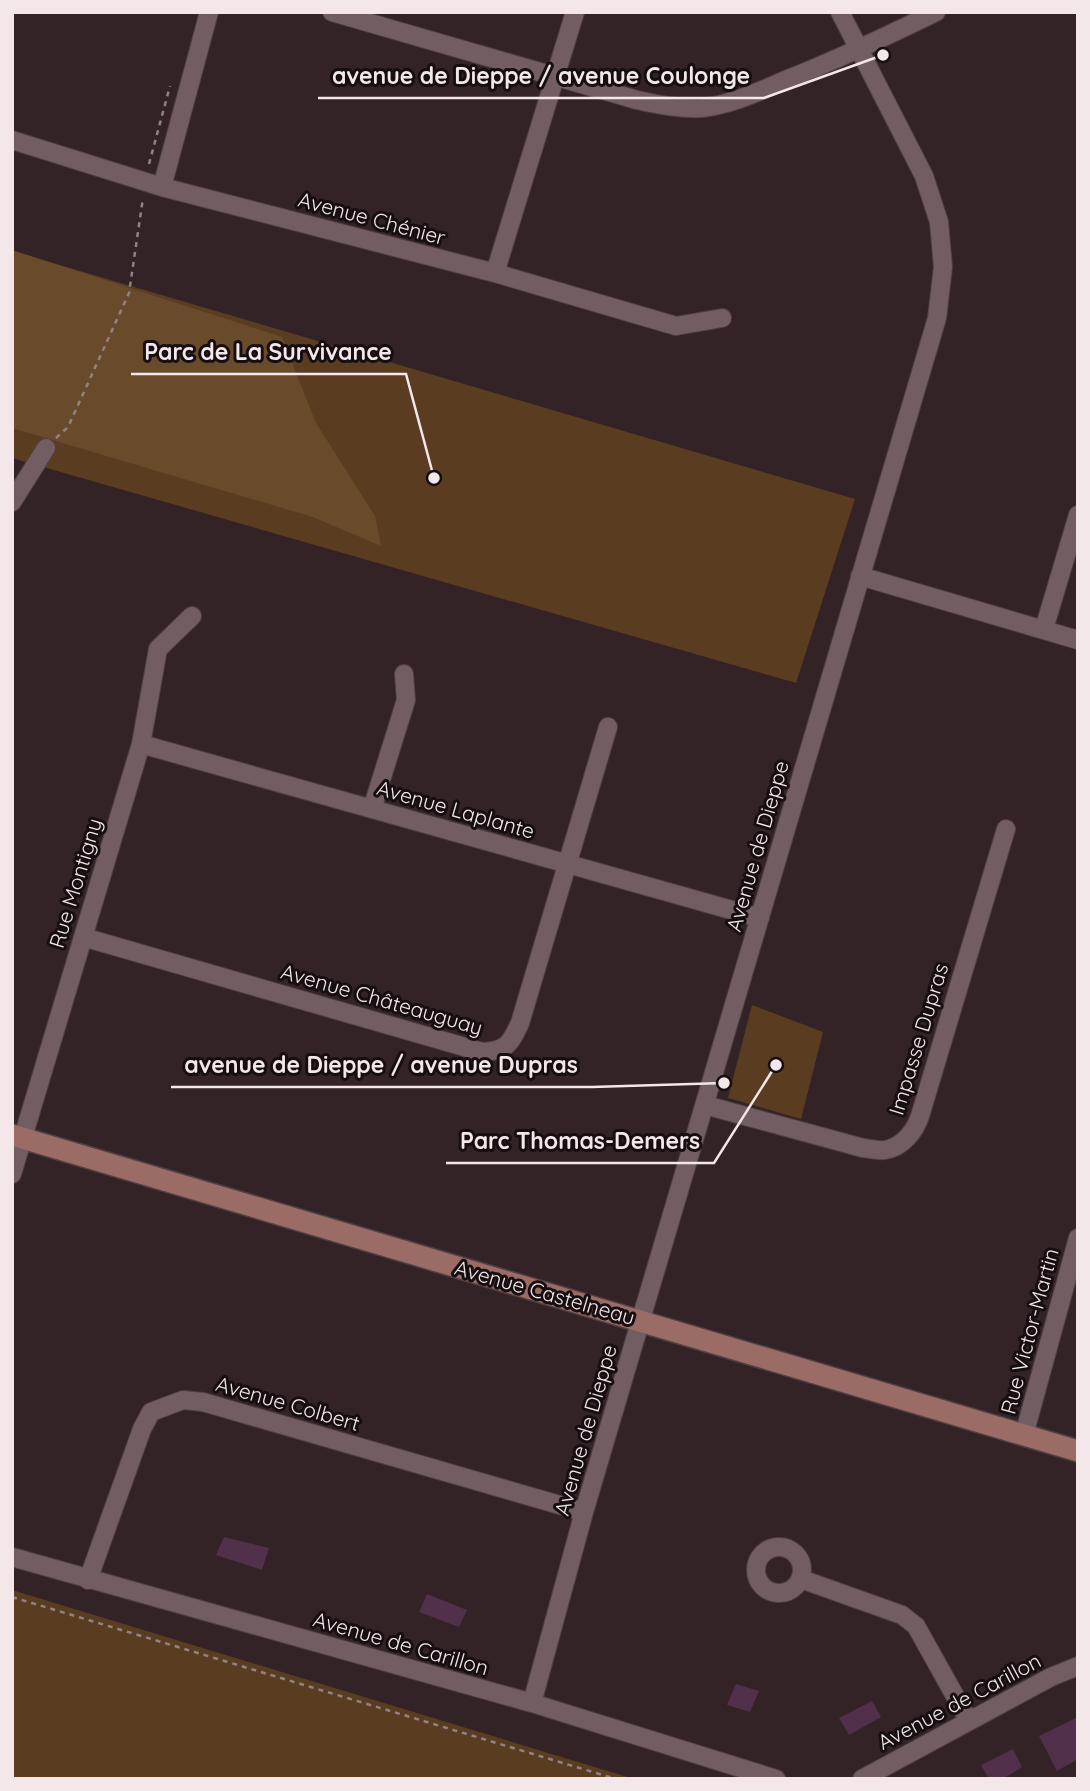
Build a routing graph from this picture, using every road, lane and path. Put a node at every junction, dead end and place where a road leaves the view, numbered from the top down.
1 (209, 12) edge
2 (332, 12) edge
3 (575, 12) edge
4 (840, 12) edge
5 (936, 12) edge
6 (859, 50) junction
7 (555, 76) junction
8 (170, 86) dead end
9 (12, 139) edge
10 (154, 184) junction
11 (495, 273) junction
12 (722, 318) dead end
13 (46, 448) joint
14 (12, 502) edge
15 (1078, 515) edge
16 (860, 576) junction
17 (192, 616) dead end
18 (1044, 629) junction
19 (1078, 640) edge
20 (404, 674) dead end
21 (608, 727) dead end
22 (141, 744) junction
23 (372, 809) junction
24 (1006, 829) dead end
25 (568, 864) junction
26 (760, 918) junction
27 (83, 937) junction
28 (705, 1105) junction
29 (18, 1136) edge
30 (12, 1174) edge
31 (1078, 1238) edge
32 (641, 1320) junction
33 (1024, 1435) junction
34 (1078, 1451) edge
35 (584, 1512) junction
36 (12, 1557) edge
37 (801, 1579) dead end
38 (88, 1580) junction
39 (12, 1597) edge
40 (1078, 1667) edge
41 (532, 1703) junction
42 (969, 1721) junction
43 (615, 1779) edge
44 (776, 1779) edge
45 (862, 1779) edge

1 - 10 street
2 - 7 street
3 - 7 street
4 - 6 street, Avenue de Dieppe
5 - 6 street
6 - 7 street
6 - 16 street, Avenue de Dieppe
7 - 11 street
8 - 10 path
9 - 10 street, Avenue Chénier
10 - 11 street, Avenue Chénier
10 - 13 path
11 - 12 street, Avenue Chénier
13 - 14 street
15 - 18 street
16 - 18 street
16 - 26 street, Avenue de Dieppe
17 - 22 street, Rue Montigny
18 - 19 street
20 - 23 street
21 - 25 street, Avenue Châteauguay
22 - 23 street, Avenue Laplante
22 - 27 street, Rue Montigny
23 - 25 street, Avenue Laplante
24 - 28 street, Impasse Dupras
25 - 26 street, Avenue Laplante
25 - 27 street, Avenue Châteauguay
26 - 28 street, Avenue de Dieppe
27 - 29 street, Rue Montigny
28 - 32 street, Avenue de Dieppe
29 - 30 street, Rue Montigny
29 - 32 street, Avenue Castelneau
31 - 33 street, Rue Victor-Martin
32 - 33 street, Avenue Castelneau
32 - 35 street, Avenue de Dieppe
33 - 34 street, Avenue Castelneau
35 - 38 street, Avenue Colbert
35 - 41 street, Avenue de Dieppe
36 - 38 street, Avenue de Carillon
37 - 42 street
38 - 41 street, Avenue de Carillon
39 - 43 path
40 - 42 street, Avenue de Carillon
41 - 44 street, Avenue de Carillon
42 - 45 street, Avenue de Carillon

